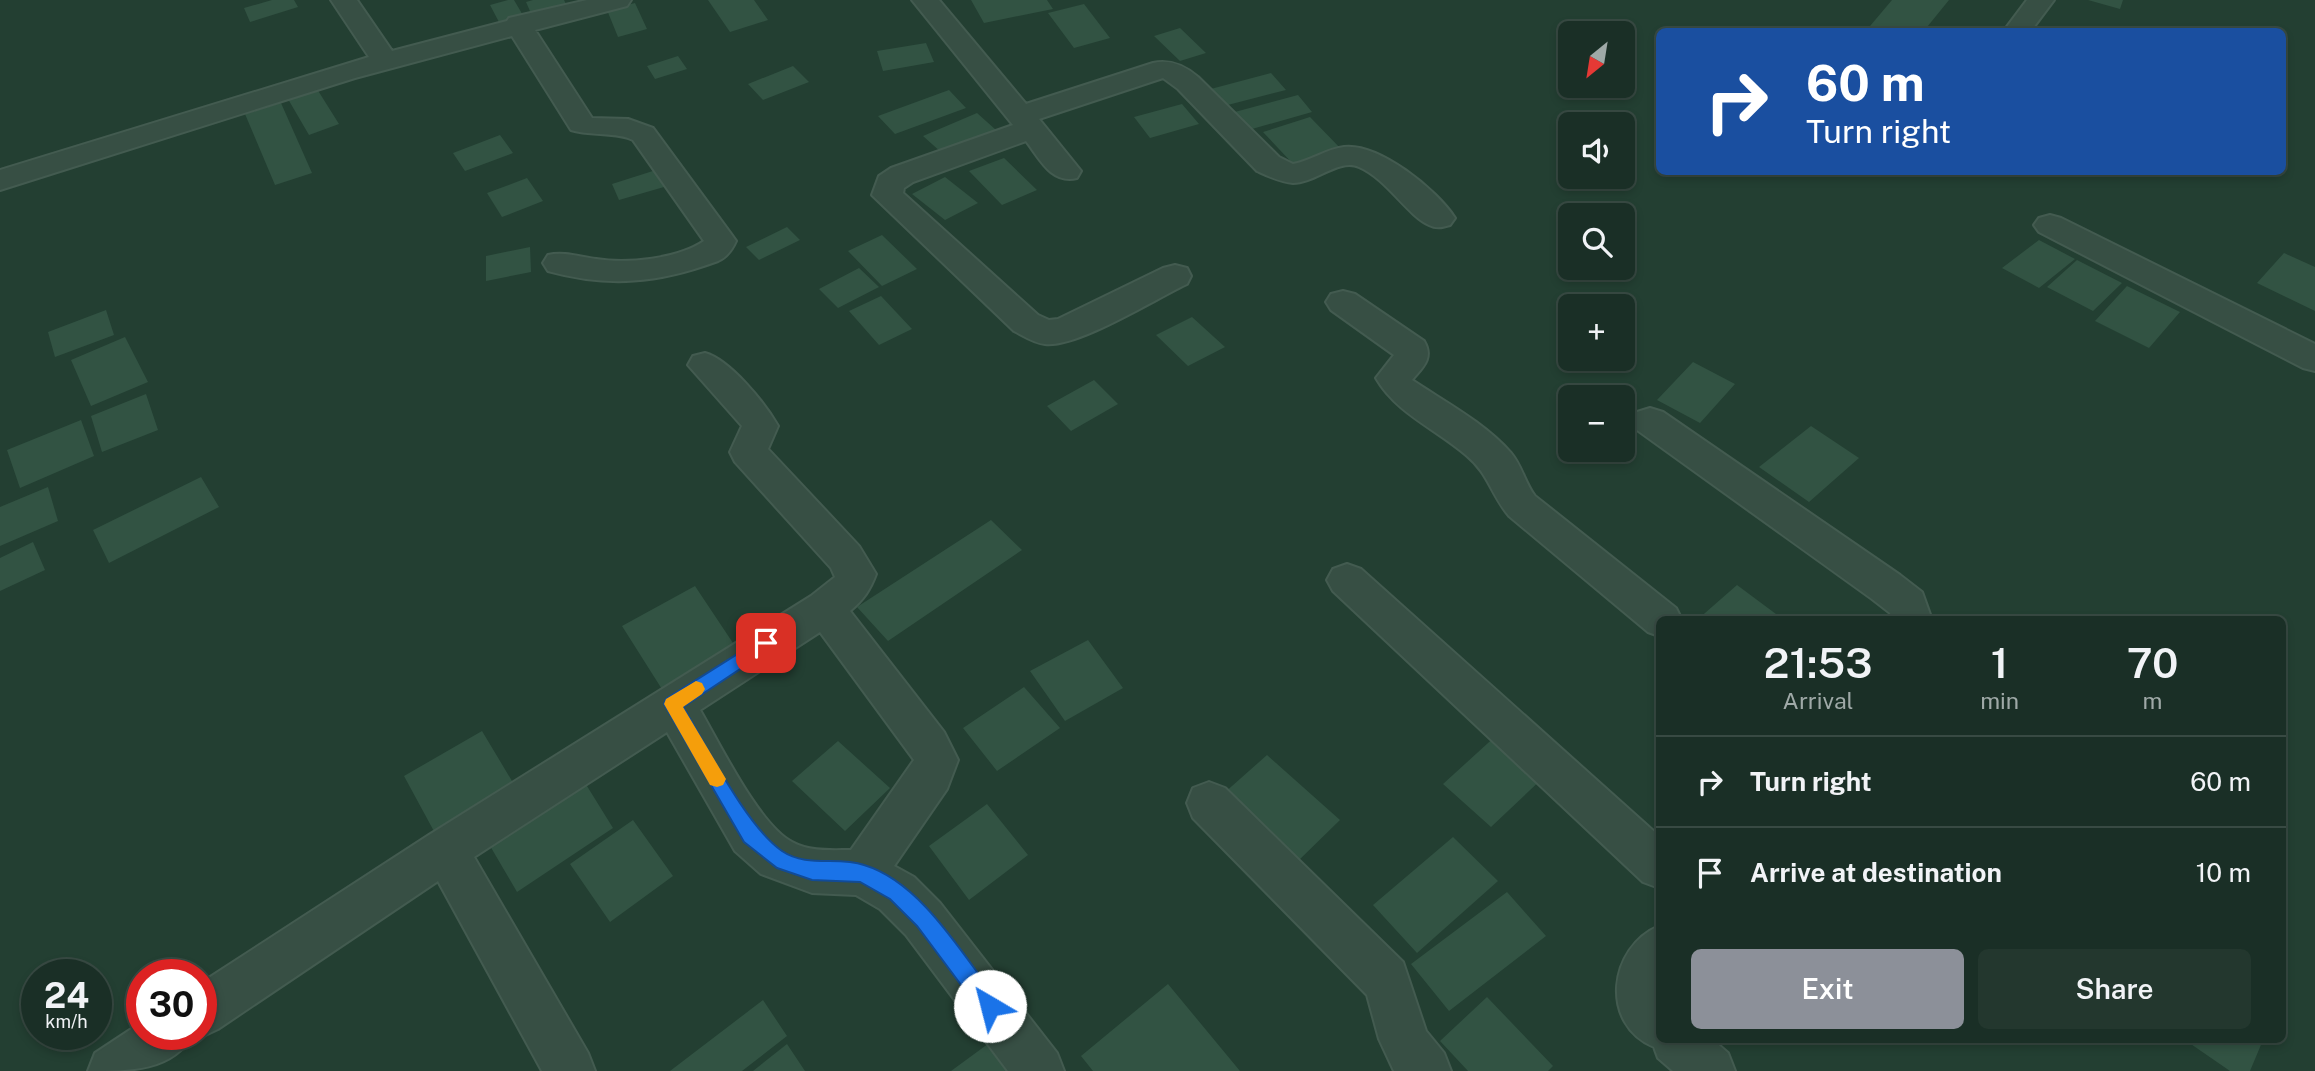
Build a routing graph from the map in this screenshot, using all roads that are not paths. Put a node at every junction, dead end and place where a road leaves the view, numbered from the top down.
1 (344, 0) edge
2 (618, 0) edge
3 (925, 0) edge
4 (2041, 0) edge
5 (518, 24) junction
6 (2019, 28) edge
7 (384, 61) junction
8 (1026, 123) junction
9 (1066, 171) dead end
10 (0, 180) edge
11 (1439, 218) dead end
12 (2050, 225) dead end
13 (559, 263) dead end
14 (1175, 276) dead end
15 (1343, 302) dead end
16 (2315, 359) edge
17 (705, 365) dead end
18 (1650, 421) dead end
19 (1347, 580) dead end
20 (825, 608) junction
21 (1657, 616) edge
22 (1911, 616) edge
23 (673, 704) junction
24 (1209, 803) dead end
25 (445, 850) junction
26 (1656, 863) edge
27 (862, 873) junction
28 (1656, 954) edge
29 (217, 1001) edge
30 (1656, 1020) edge
31 (1679, 1043) edge
32 (145, 1050) edge
33 (117, 1070) edge
34 (570, 1071) edge
35 (1039, 1071) edge
36 (1426, 1071) edge
37 (1710, 1071) edge

1 - 7 street
2 - 5 street
3 - 8 street
4 - 6 street
5 - 7 street
5 - 13 street
7 - 10 street
8 - 9 street
8 - 11 street
8 - 14 street
12 - 16 street
15 - 21 street
17 - 20 street
18 - 22 street
19 - 26 street
20 - 23 street
20 - 27 street
23 - 25 street
23 - 27 street
24 - 36 street
25 - 29 street
25 - 34 street
27 - 35 street
28 - 30 street
31 - 37 street
32 - 33 street

